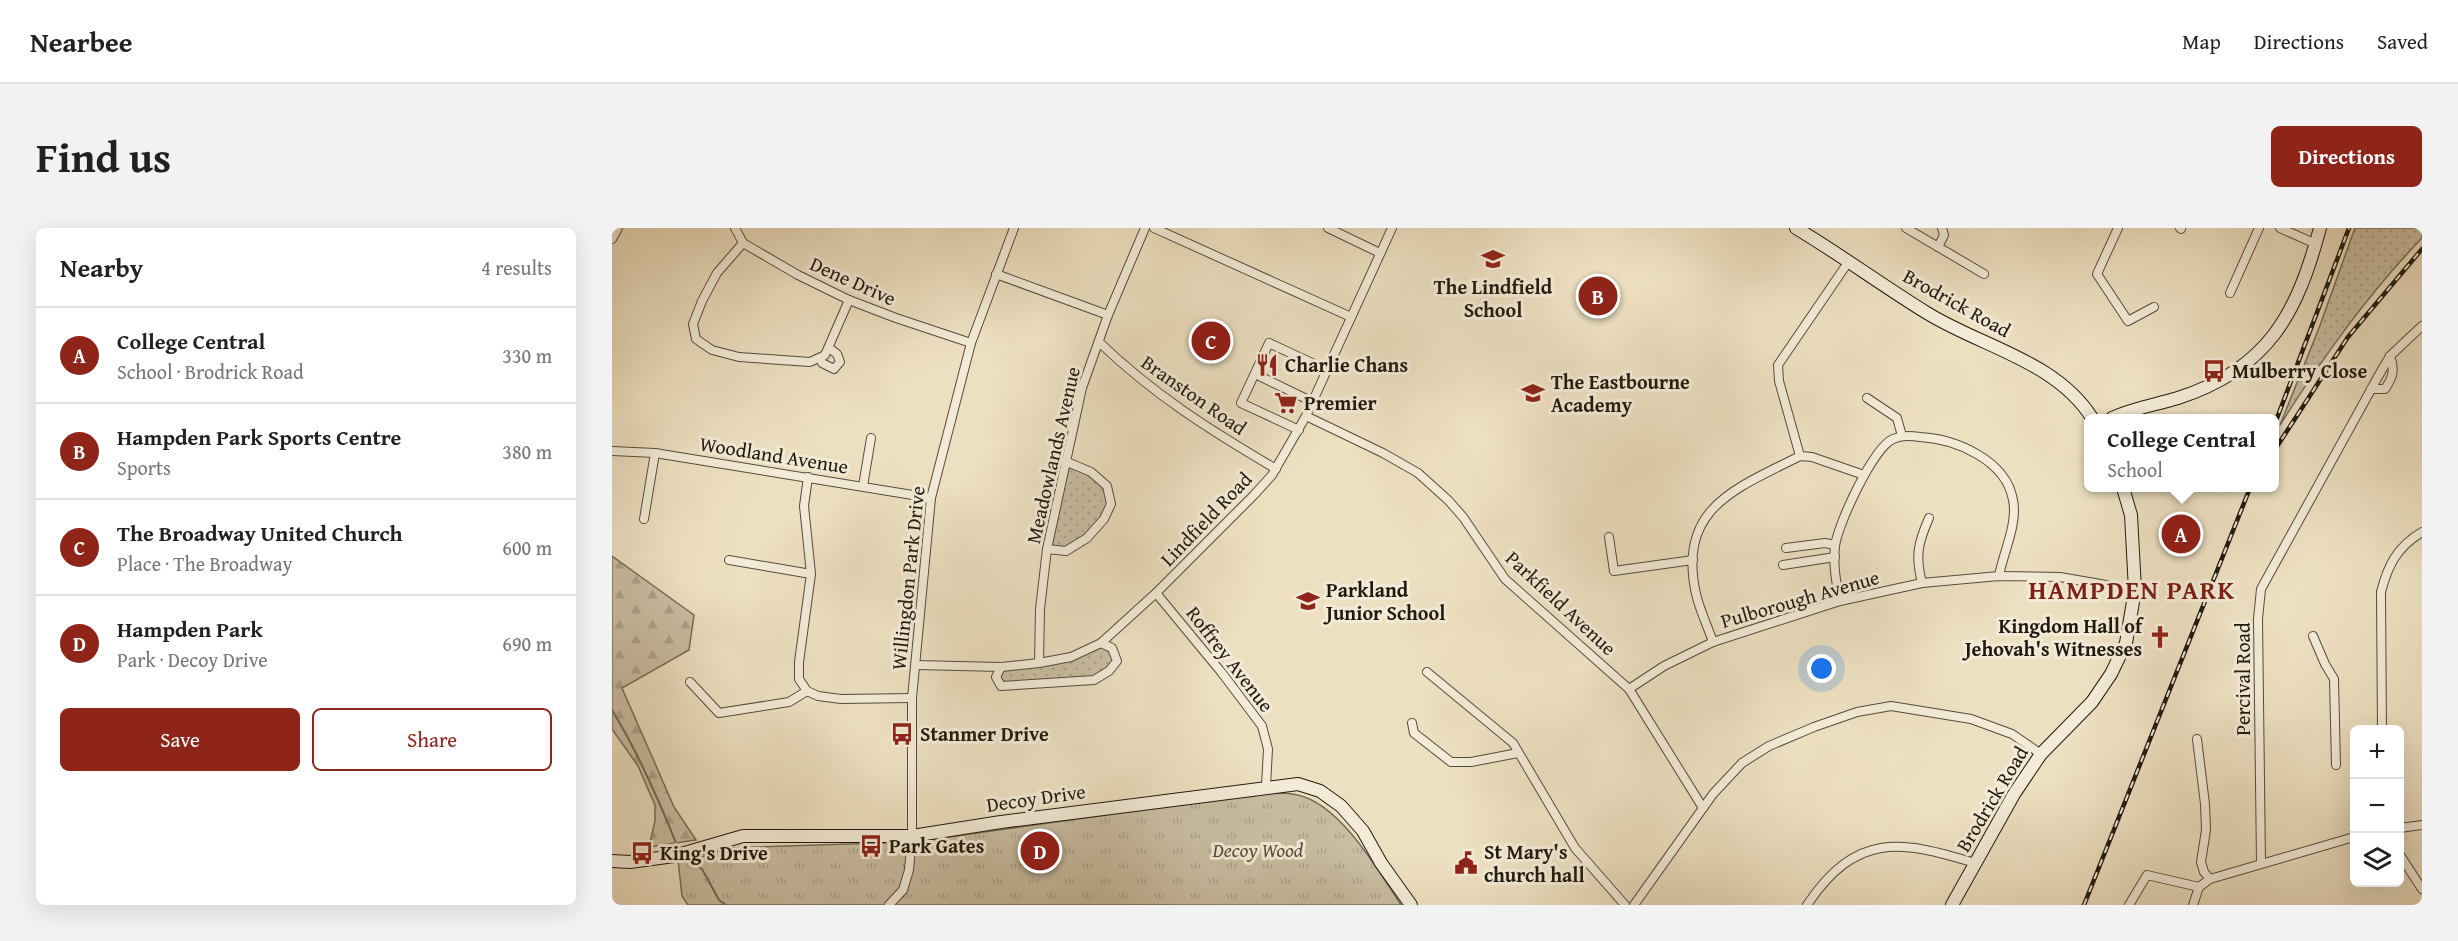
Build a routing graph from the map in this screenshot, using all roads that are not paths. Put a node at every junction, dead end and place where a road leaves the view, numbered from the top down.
1 (618, 228) edge
2 (735, 228) edge
3 (1014, 228) edge
4 (1145, 228) edge
5 (1154, 228) edge
6 (1328, 228) edge
7 (1392, 228) edge
8 (1796, 228) edge
9 (1906, 228) edge
10 (1942, 228) edge
11 (2118, 228) edge
12 (2259, 228) edge
13 (2280, 228) edge
14 (2320, 228) edge
15 (612, 239) edge
16 (743, 243) junction
17 (2316, 244) junction
18 (1938, 247) junction
19 (1380, 252) junction
20 (1849, 261) junction
21 (996, 274) junction
22 (1984, 274) dead end
23 (2230, 293) dead end
24 (849, 300) junction
25 (2154, 307) dead end
26 (1108, 315) junction
27 (1351, 317) junction
28 (2422, 326) edge
29 (1099, 342) junction
30 (971, 343) junction
31 (829, 348) junction
32 (2390, 357) junction
33 (821, 358) junction
34 (1327, 370) junction
35 (1255, 374) junction
36 (2371, 389) junction
37 (1867, 398) dead end
38 (1313, 402) junction
39 (2089, 414) edge
40 (2120, 414) edge
41 (1306, 416) junction
42 (1299, 430) junction
43 (1902, 436) junction
44 (871, 438) dead end
45 (612, 451) edge
46 (654, 453) junction
47 (1800, 456) junction
48 (1065, 461) junction
49 (1276, 469) junction
50 (1864, 476) junction
51 (808, 477) junction
52 (863, 486) junction
53 (2123, 492) edge
54 (931, 498) junction
55 (1929, 518) dead end
56 (644, 519) dead end
57 (2422, 532) edge
58 (1609, 537) dead end
59 (1835, 545) junction
60 (1786, 548) dead end
61 (1047, 549) junction
62 (1835, 557) junction
63 (729, 560) dead end
64 (1693, 560) junction
65 (1784, 565) dead end
66 (811, 574) junction
67 (1999, 576) junction
68 (1922, 583) junction
69 (2135, 590) junction
70 (1156, 593) junction
71 (1840, 601) junction
72 (2313, 636) dead end
73 (1713, 642) junction
74 (1101, 643) junction
75 (1039, 663) junction
76 (916, 665) junction
77 (1001, 667) junction
78 (1427, 672) dead end
79 (690, 682) dead end
80 (1629, 689) junction
81 (807, 691) junction
82 (912, 698) junction
83 (1412, 723) dead end
84 (2382, 725) edge
85 (2197, 738) dead end
86 (1518, 753) junction
87 (2041, 754) junction
88 (2336, 765) dead end
89 (1266, 786) junction
90 (1703, 808) junction
91 (2422, 825) edge
92 (2404, 827) edge
93 (912, 836) junction
94 (2350, 838) edge
95 (612, 861) edge
96 (2404, 861) edge
97 (1975, 863) junction
98 (2261, 863) junction
99 (2210, 879) junction
100 (2199, 887) junction
101 (2422, 890) edge
102 (889, 905) edge
103 (1411, 905) edge
104 (1625, 905) edge
105 (1634, 905) edge
106 (1807, 905) edge
107 (1952, 905) edge
108 (2129, 905) edge
109 (2193, 905) edge

1 - 15 street
2 - 16 street
3 - 21 street, Willingdon Park Drive
4 - 26 street, Meadowlands Avenue
5 - 27 street
6 - 19 street
7 - 19 street, Lindfield Road
8 - 20 street, Brodrick Road
9 - 18 street
10 - 18 street
11 - 25 street
12 - 23 street
13 - 17 street
14 - 17 street
16 - 24 street, Dene Drive
16 - 33 street
17 - 40 street
18 - 22 street
19 - 27 street, Lindfield Road
20 - 39 street, Brodrick Road
20 - 47 street
21 - 26 street
21 - 30 street, Willingdon Park Drive
24 - 30 street, Dene Drive
24 - 31 street
26 - 29 street, Meadowlands Avenue
27 - 34 street, Lindfield Road
28 - 32 street, Percival Road
29 - 48 street, Meadowlands Avenue
29 - 49 street, Branston Road
30 - 54 street, Willingdon Park Drive
31 - 33 street
31 - 33 street
32 - 36 street, Percival Road
32 - 36 street
34 - 35 street
34 - 38 street, Lindfield Road
35 - 38 street
35 - 42 street
36 - 98 street, Percival Road
37 - 43 street
38 - 41 street, Lindfield Road
41 - 42 street, Lindfield Road
41 - 80 street, Parkfield Avenue
42 - 49 street, Lindfield Road
43 - 50 street
43 - 67 street
44 - 52 street
45 - 46 street, Woodland Avenue
46 - 51 street, Woodland Avenue
46 - 56 street
47 - 50 street
47 - 64 street
48 - 61 street, Meadowlands Avenue
48 - 61 street
49 - 70 street, Lindfield Road
50 - 59 street
51 - 52 street, Woodland Avenue
51 - 66 street
52 - 54 street, Woodland Avenue
53 - 69 street, Brodrick Road
54 - 76 street, Willingdon Park Drive
55 - 68 street
57 - 84 street
58 - 64 street
59 - 60 street
59 - 62 street
61 - 75 street, Meadowlands Avenue
62 - 65 street
62 - 71 street
63 - 66 street
64 - 73 street
66 - 81 street
67 - 68 street, Pulborough Avenue
67 - 69 street, Pulborough Avenue
68 - 71 street, Pulborough Avenue
69 - 87 street, Brodrick Road
70 - 74 street, Lindfield Road
70 - 89 street, Roffrey Avenue
71 - 73 street, Pulborough Avenue
72 - 88 street
73 - 80 street, Pulborough Avenue
74 - 75 street, Lindfield Road
74 - 77 street
75 - 77 street, Lindfield Road
76 - 77 street, Lindfield Road
76 - 82 street, Willingdon Park Drive
78 - 86 street
79 - 81 street
80 - 90 street, Parkfield Avenue
81 - 82 street
82 - 93 street, Willingdon Park Drive
83 - 86 street
85 - 99 street
86 - 104 street
87 - 90 street
87 - 97 street, Brodrick Road
89 - 93 street, Decoy Drive
89 - 103 street, Decoy Drive
90 - 105 street
91 - 92 street
93 - 95 street, Decoy Drive
93 - 102 street, Willingdon Park Drive
94 - 98 street
96 - 101 street
97 - 106 street
97 - 107 street, Brodrick Road
98 - 99 street
99 - 100 street
100 - 108 street
100 - 109 street

